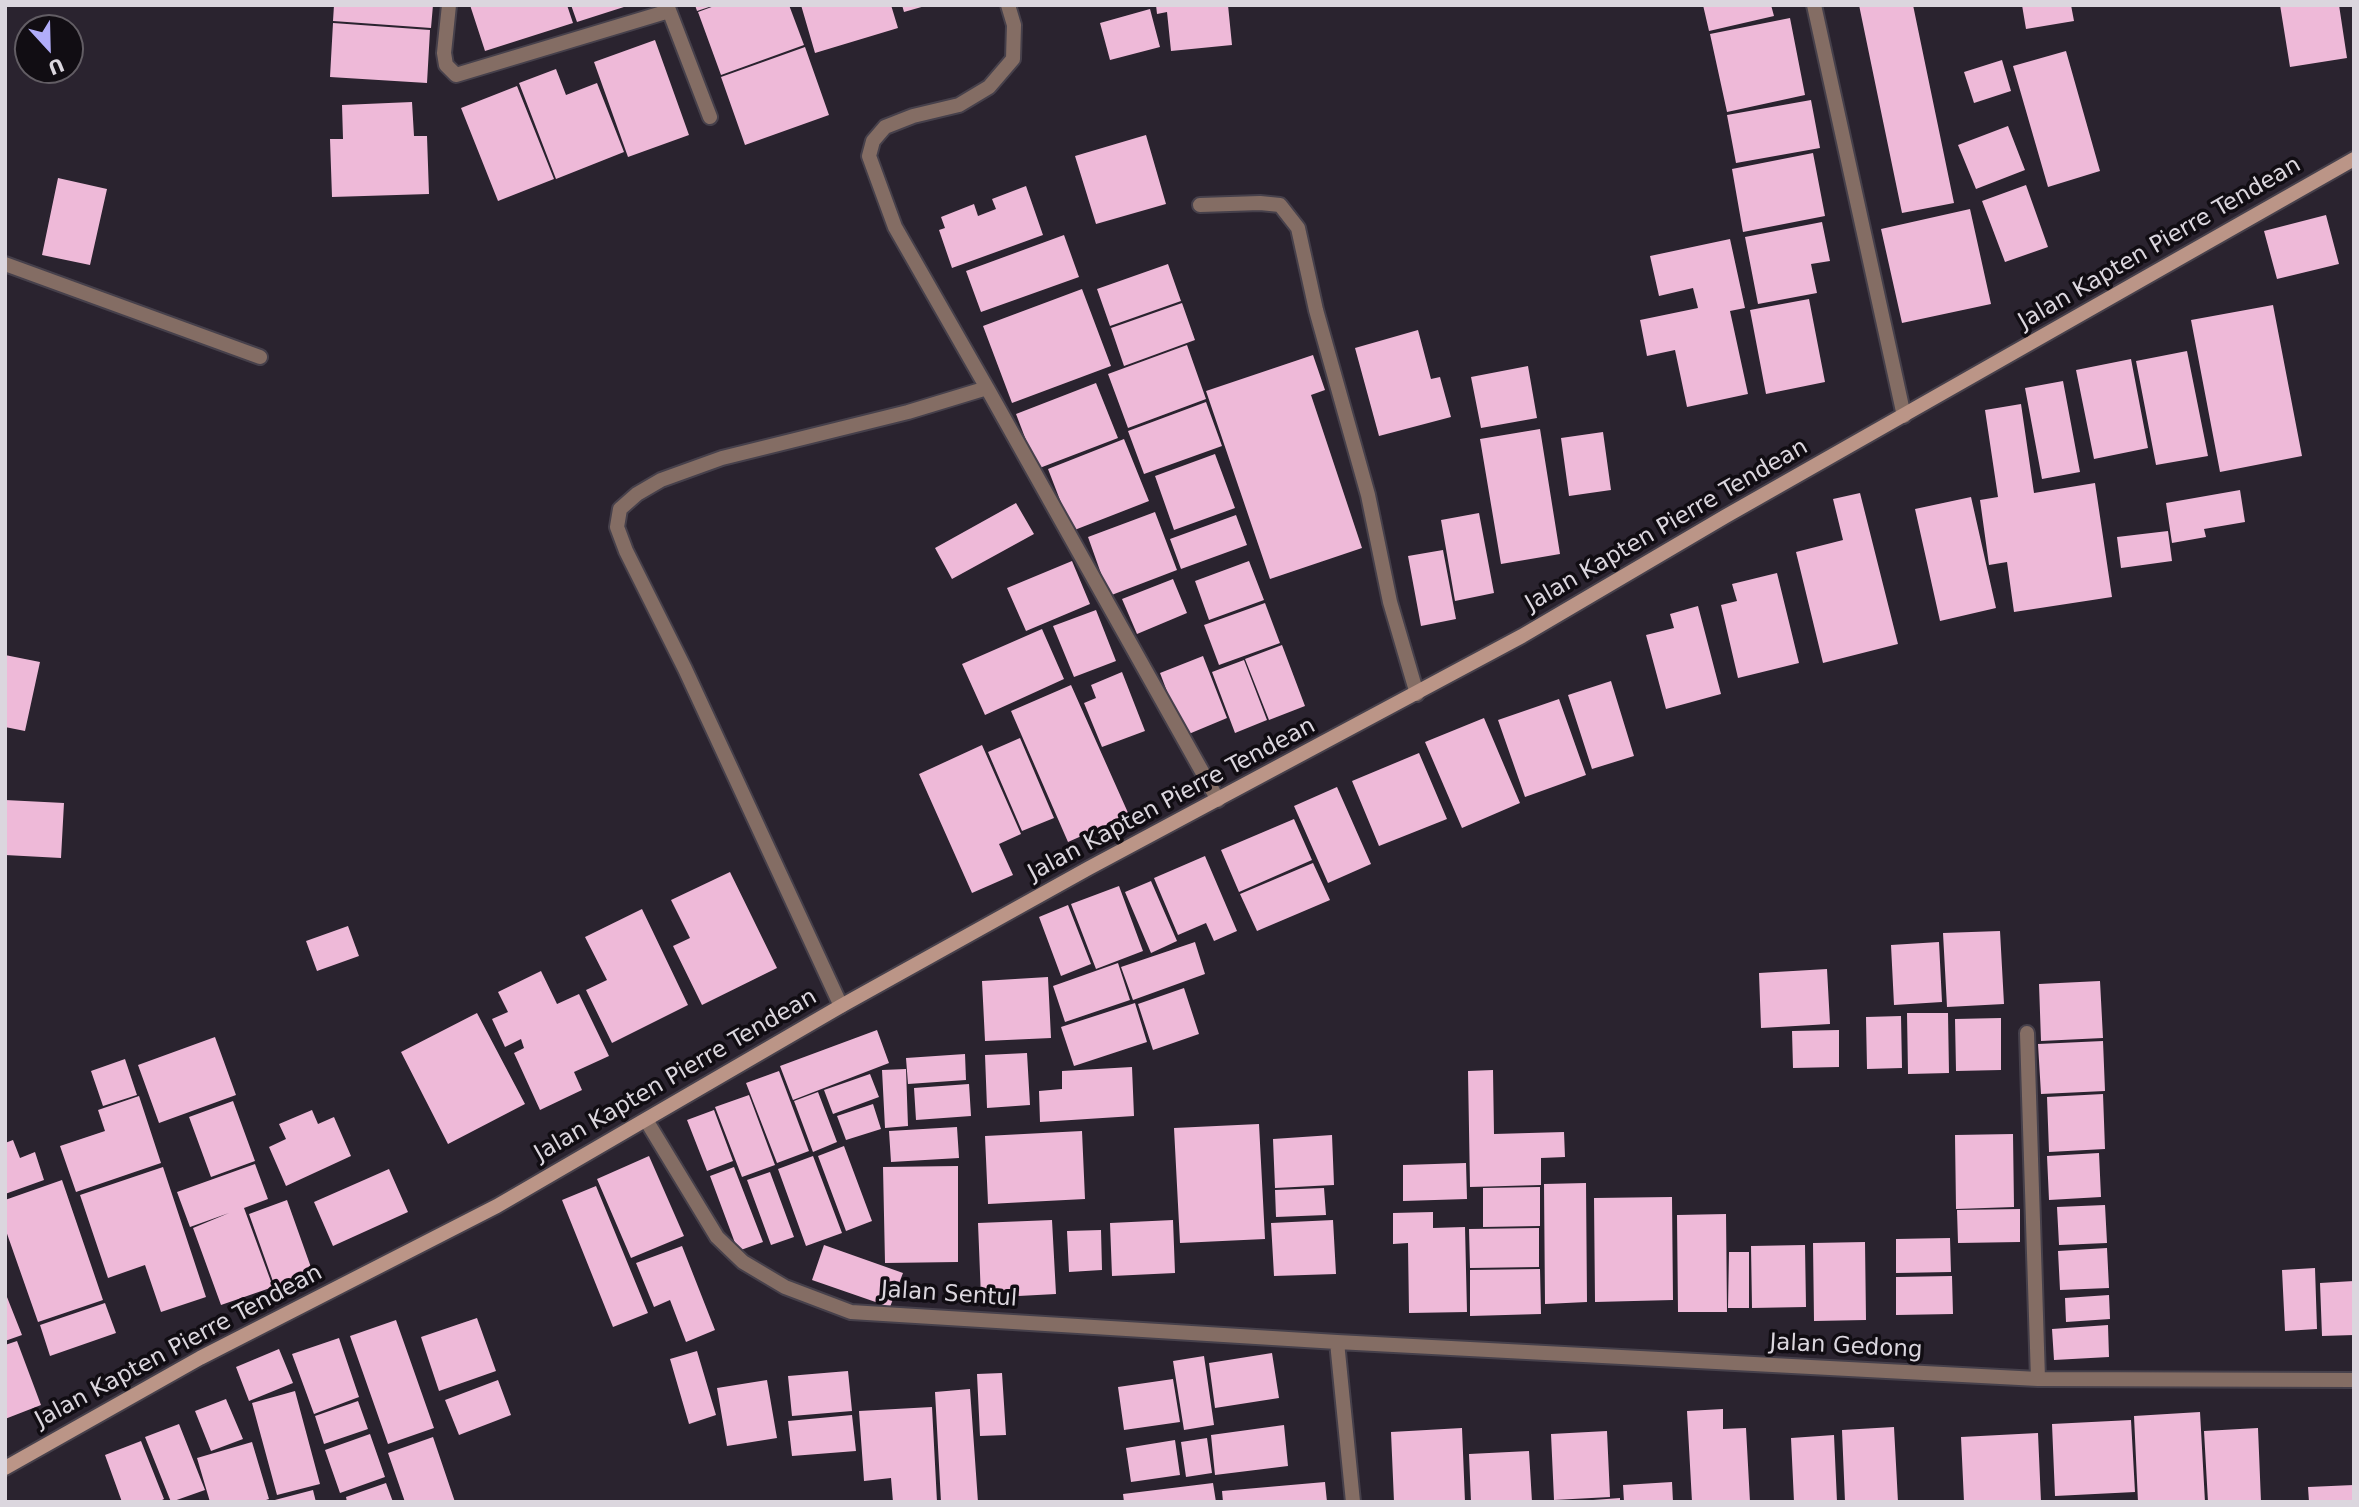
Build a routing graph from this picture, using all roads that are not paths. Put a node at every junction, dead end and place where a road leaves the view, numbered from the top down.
1 (449, 5) edge
2 (1008, 5) edge
3 (1815, 5) edge
4 (668, 8) edge
5 (710, 117) dead end
6 (2354, 159) edge
7 (1200, 205) dead end
8 (5, 264) edge
9 (260, 358) dead end
10 (987, 388) junction
11 (1904, 416) junction
12 (1417, 694) junction
13 (1218, 800) junction
14 (841, 1006) junction
15 (2027, 1033) dead end
16 (646, 1120) junction
17 (1337, 1342) junction
18 (2038, 1379) junction
19 (2354, 1380) edge
20 (5, 1468) edge
21 (1353, 1502) edge

1 - 4 street
2 - 10 street
3 - 11 street
4 - 5 street
6 - 11 main road, Jalan Kapten Pierre Tendean
7 - 12 street
8 - 9 street
10 - 13 street
10 - 14 street
11 - 12 main road, Jalan Kapten Pierre Tendean
12 - 13 main road, Jalan Kapten Pierre Tendean
13 - 14 main road, Jalan Kapten Pierre Tendean
14 - 16 main road, Jalan Kapten Pierre Tendean
15 - 18 street
16 - 17 street, Jalan Sentul
16 - 20 main road, Jalan Kapten Pierre Tendean
17 - 18 street, Jalan Gedong
17 - 21 street
18 - 19 street, Jalan Gedong

